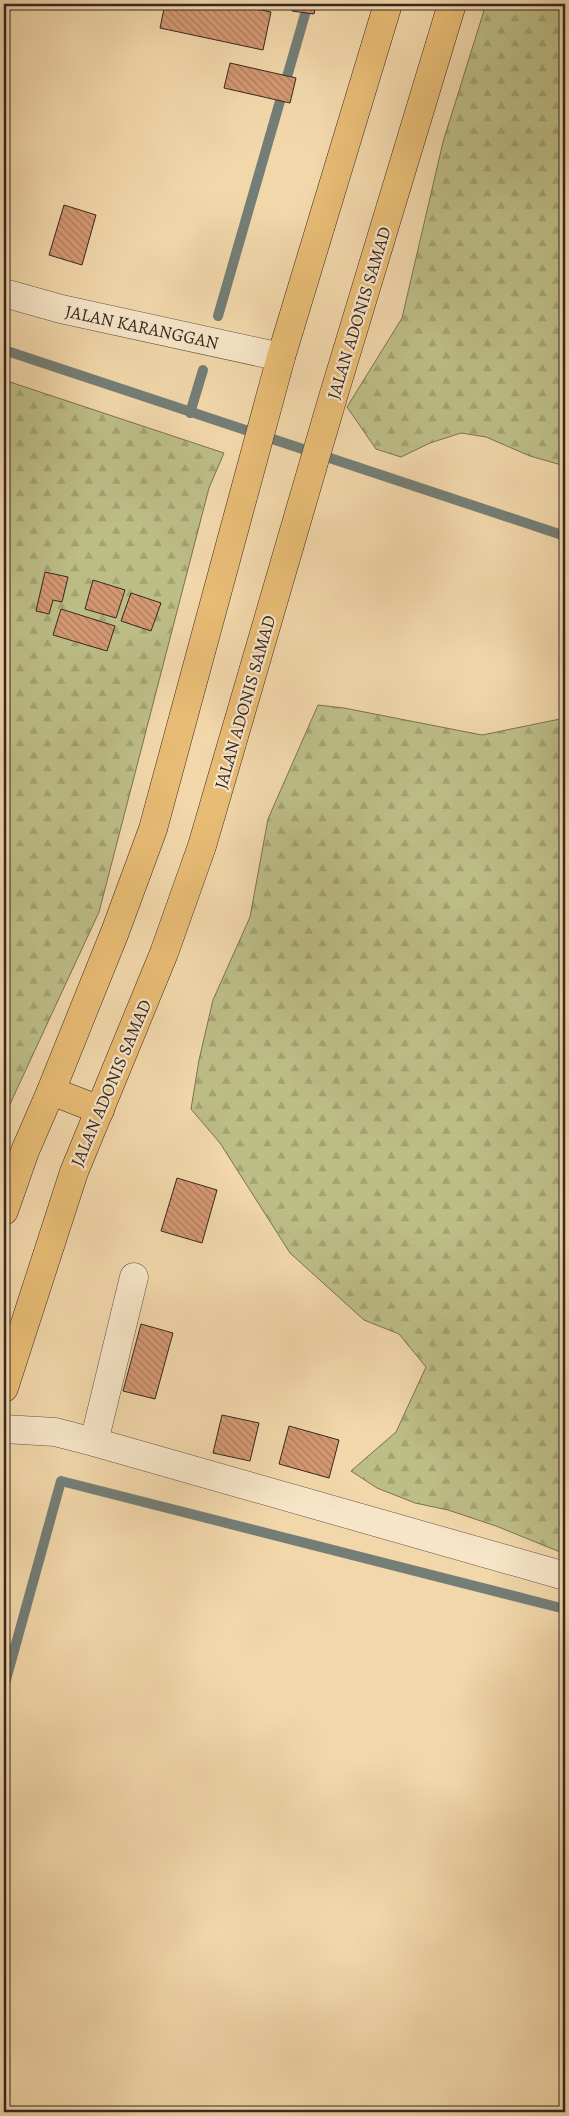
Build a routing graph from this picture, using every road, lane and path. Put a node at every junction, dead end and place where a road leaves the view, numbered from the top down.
1 (388, 4) edge
2 (452, 4) edge
3 (4, 293) edge
4 (278, 368) junction
5 (51, 1091) junction
6 (100, 1110) junction
7 (4, 1211) edge
8 (134, 1277) dead end
9 (4, 1388) edge
10 (4, 1429) edge
11 (94, 1442) junction
12 (565, 1576) edge

1 - 4 highway
2 - 6 highway, JALAN ADONIS SAMAD
3 - 4 street, JALAN KARANGGAN
4 - 5 highway
5 - 6 highway
5 - 7 highway
6 - 9 highway, JALAN ADONIS SAMAD
8 - 11 street
10 - 11 street
11 - 12 street

